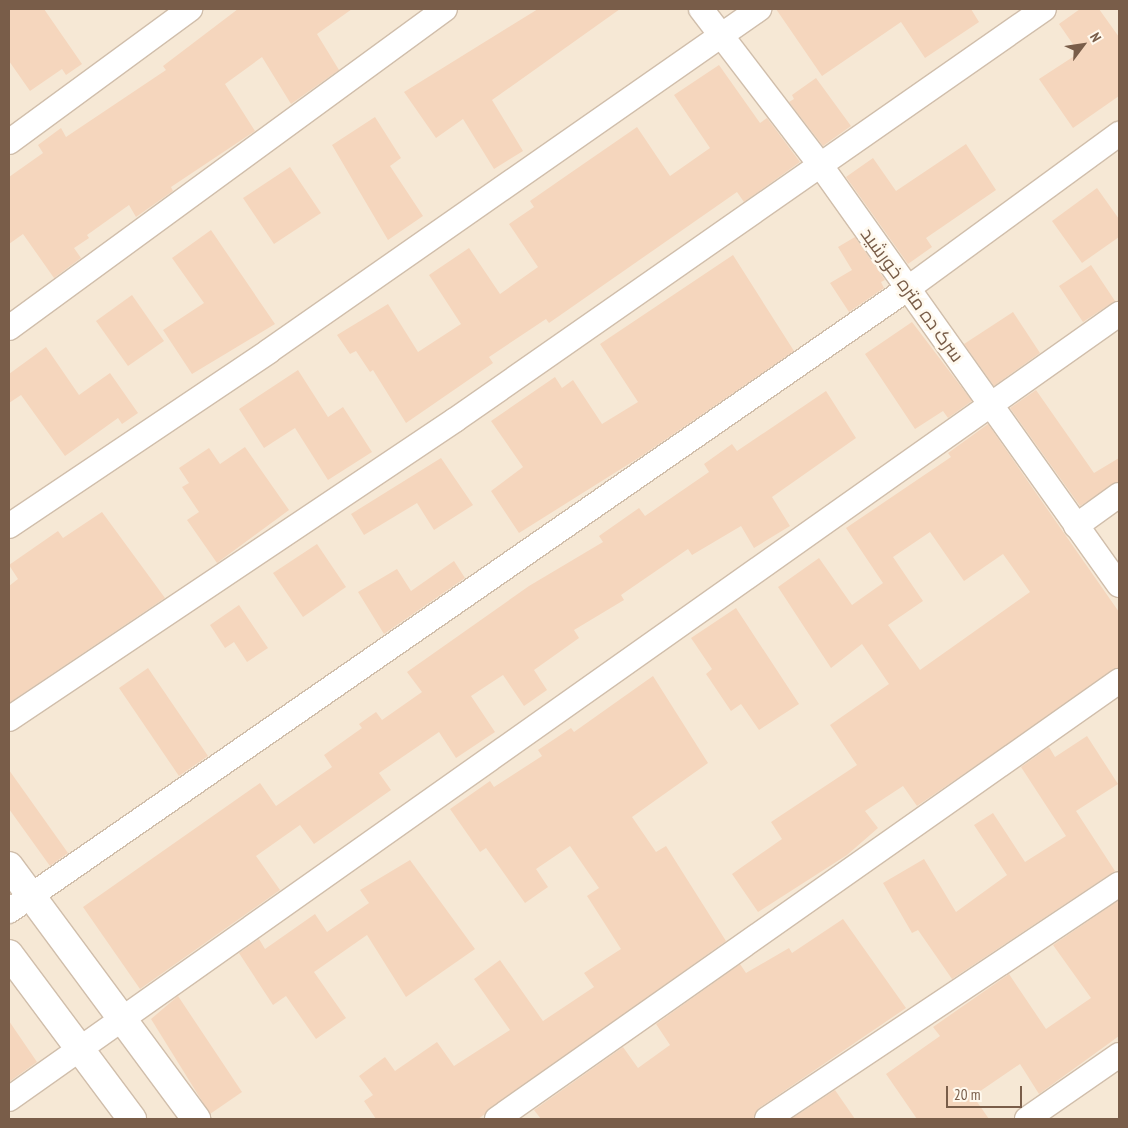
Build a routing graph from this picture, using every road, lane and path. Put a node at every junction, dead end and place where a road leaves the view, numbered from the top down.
1 (190, 9) edge
2 (445, 9) edge
3 (701, 9) edge
4 (759, 9) edge
5 (1044, 9) edge
6 (720, 36) junction
7 (1119, 134) edge
8 (9, 142) edge
9 (821, 166) junction
10 (907, 289) junction
11 (1119, 314) edge
12 (9, 328) edge
13 (992, 406) junction
14 (1119, 495) edge
15 (9, 526) edge
16 (1076, 526) junction
17 (1119, 585) edge
18 (1119, 680) edge
19 (9, 718) edge
20 (9, 866) edge
21 (1119, 884) edge
22 (31, 895) junction
23 (9, 911) edge
24 (9, 954) edge
25 (121, 1018) junction
26 (79, 1049) junction
27 (1119, 1055) edge
28 (9, 1099) edge
29 (132, 1119) edge
30 (196, 1119) edge
31 (497, 1119) edge
32 (767, 1119) edge
33 (1027, 1119) edge

1 - 8 street
2 - 12 street
3 - 6 street, سرک ده متره خورشید
4 - 6 street
5 - 9 street
6 - 9 street, سرک ده متره خورشید
6 - 15 street
7 - 10 street
9 - 10 street, سرک ده متره خورشید
9 - 19 street
10 - 13 street, سرک ده متره خورشید
10 - 22 street
11 - 13 street
13 - 16 street, سرک ده متره خورشید
13 - 25 street
14 - 16 street
16 - 17 street, سرک ده متره خورشید
18 - 31 street
20 - 22 street
21 - 32 street
22 - 23 street
22 - 25 street
24 - 26 street
25 - 26 street
25 - 30 street
26 - 28 street
26 - 29 street
27 - 33 street

